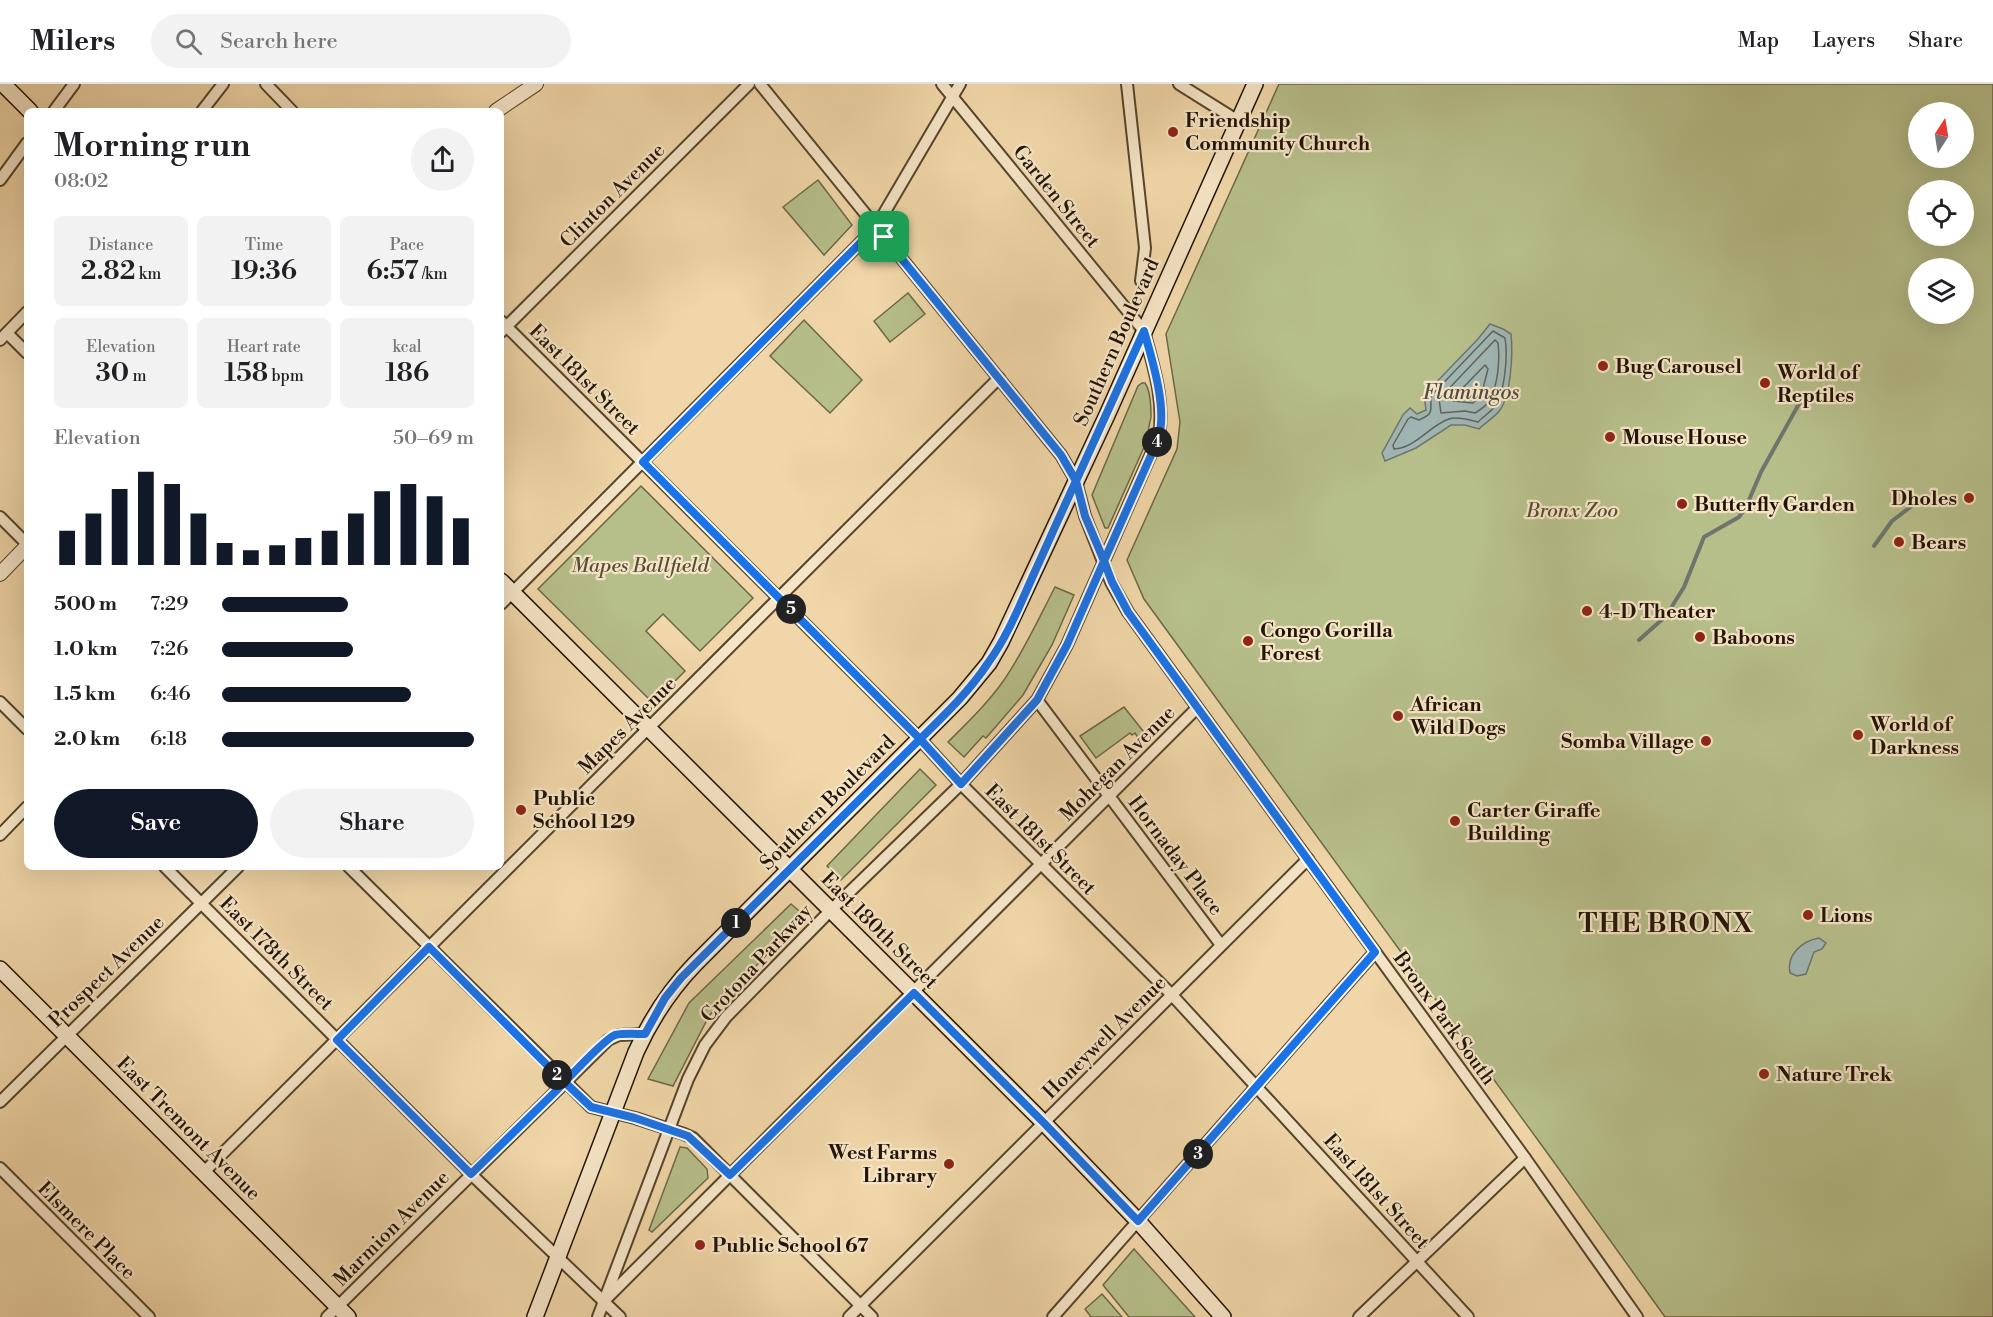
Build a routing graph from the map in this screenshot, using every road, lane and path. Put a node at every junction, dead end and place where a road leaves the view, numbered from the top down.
1 (3, 84) edge
2 (74, 84) edge
3 (223, 84) edge
4 (266, 84) edge
5 (536, 84) edge
6 (749, 84) edge
7 (760, 84) edge
8 (942, 84) edge
9 (960, 84) edge
10 (1127, 84) edge
11 (1179, 84) edge
12 (1254, 84) edge
13 (953, 97) junction
14 (27, 108) edge
15 (56, 108) edge
16 (204, 108) edge
17 (289, 108) edge
18 (500, 108) edge
19 (1238, 122) junction
20 (24, 147) edge
21 (0, 180) edge
22 (876, 227) junction
23 (1141, 281) dead end
24 (24, 315) edge
25 (504, 325) edge
26 (504, 327) edge
27 (1144, 331) junction
28 (4, 337) edge
29 (24, 351) edge
30 (999, 378) junction
31 (643, 462) junction
32 (1076, 481) junction
33 (0, 517) edge
34 (24, 542) edge
35 (24, 548) edge
36 (1104, 561) junction
37 (0, 574) edge
38 (504, 584) edge
39 (513, 592) junction
40 (779, 598) junction
41 (504, 601) edge
42 (1037, 700) junction
43 (0, 702) edge
44 (1197, 708) junction
45 (24, 726) edge
46 (649, 729) junction
47 (920, 739) junction
48 (961, 784) junction
49 (1109, 797) junction
50 (24, 810) edge
51 (0, 835) edge
52 (1308, 859) junction
53 (1042, 865) junction
54 (168, 870) edge
55 (235, 870) edge
56 (352, 870) edge
57 (790, 870) junction
58 (201, 903) junction
59 (831, 910) junction
60 (1221, 945) junction
61 (429, 947) junction
62 (1375, 952) junction
63 (0, 969) edge
64 (914, 993) junction
65 (1172, 995) junction
66 (645, 1034) junction
67 (66, 1035) junction
68 (337, 1040) junction
69 (564, 1082) junction
70 (1257, 1087) junction
71 (0, 1102) edge
72 (612, 1112) junction
73 (1044, 1123) junction
74 (669, 1129) junction
75 (1525, 1158) junction
76 (0, 1168) edge
77 (204, 1172) junction
78 (471, 1174) junction
79 (730, 1175) junction
80 (1138, 1221) junction
81 (558, 1258) junction
82 (1417, 1262) junction
83 (604, 1301) junction
84 (860, 1306) junction
85 (338, 1314) edge
86 (149, 1317) edge
87 (535, 1317) edge
88 (598, 1317) edge
89 (620, 1317) edge
90 (849, 1317) edge
91 (872, 1317) edge
92 (1053, 1317) edge
93 (1223, 1317) edge
94 (1359, 1317) edge
95 (1468, 1317) edge
96 (1637, 1317) edge

1 - 14 main road
2 - 15 street
3 - 16 street
4 - 17 street
5 - 18 street
6 - 25 street, Clinton Avenue
7 - 22 street, Bronx Park South
8 - 13 street, Garden Street
9 - 13 street
10 - 23 street
11 - 19 street
12 - 19 main road, Southern Boulevard
13 - 22 street
13 - 27 street, Garden Street
19 - 27 main road, Southern Boulevard
20 - 21 street
22 - 30 street, Bronx Park South
22 - 31 street
24 - 28 street
26 - 31 street, East 181st Street
27 - 32 main road, Southern Boulevard
27 - 36 street, Crotona Parkway
28 - 29 street
30 - 32 street, Bronx Park South
30 - 40 street, Mapes Avenue
31 - 39 street
31 - 40 street, East 181st Street
32 - 36 street, Bronx Park South
32 - 47 main road, Southern Boulevard
33 - 34 street
35 - 37 street
36 - 42 street, Crotona Parkway
36 - 44 street, Bronx Park South
38 - 39 main road, East 180th Street
39 - 41 street
39 - 46 main road, East 180th Street
40 - 46 street, Mapes Avenue
40 - 47 street, East 181st Street
42 - 48 street, Crotona Parkway
42 - 49 street, Hornaday Place
43 - 45 street
44 - 49 street, Mohegan Avenue
44 - 52 street, Bronx Park South
46 - 57 main road, East 180th Street
46 - 61 street, Mapes Avenue
47 - 48 street, East 181st Street
47 - 57 main road, Southern Boulevard
48 - 53 street, East 181st Street
48 - 59 street, Crotona Parkway
49 - 53 street, Mohegan Avenue
49 - 60 street, Hornaday Place
50 - 51 street
52 - 60 street, Honeywell Avenue
52 - 62 street, Bronx Park South
53 - 64 street, Mohegan Avenue
53 - 65 street, East 181st Street
54 - 58 street, East 178th Street
55 - 58 street, Prospect Avenue
56 - 61 street
57 - 59 main road, East 180th Street
57 - 66 main road, Southern Boulevard
58 - 67 street, Prospect Avenue
58 - 68 street, East 178th Street
59 - 64 main road, East 180th Street
59 - 74 street, Crotona Parkway
60 - 65 street, Honeywell Avenue
61 - 68 street, Mapes Avenue
61 - 69 street
62 - 70 street
62 - 75 street, Bronx Park South
63 - 67 main road, East Tremont Avenue
64 - 73 main road, East 180th Street
64 - 79 street, Mohegan Avenue
65 - 70 street, East 181st Street
65 - 73 street, Honeywell Avenue
66 - 69 street, Marmion Avenue
66 - 72 main road, Southern Boulevard
67 - 71 street, Prospect Avenue
67 - 77 main road, East Tremont Avenue
68 - 77 street, Mapes Avenue
68 - 78 street, East 178th Street
69 - 72 street
69 - 78 street, Marmion Avenue
70 - 80 street
70 - 82 street, East 181st Street
72 - 74 street
72 - 81 main road, Southern Boulevard
73 - 80 main road, East 180th Street
73 - 84 street, Honeywell Avenue
74 - 79 street
74 - 83 street, Crotona Parkway
75 - 82 street
75 - 96 street, Bronx Park South
76 - 86 street, Elsmere Place
77 - 85 main road, East Tremont Avenue
78 - 81 street, East 178th Street
78 - 85 street, Marmion Avenue
79 - 83 street, Mohegan Avenue
79 - 84 street
80 - 92 street
80 - 93 main road, East 180th Street
81 - 83 street, East 178th Street
81 - 87 main road, Southern Boulevard
82 - 94 street
82 - 95 street, East 181st Street
83 - 88 street, Crotona Parkway
83 - 89 street, East 178th Street
84 - 90 street, Honeywell Avenue
84 - 91 street

